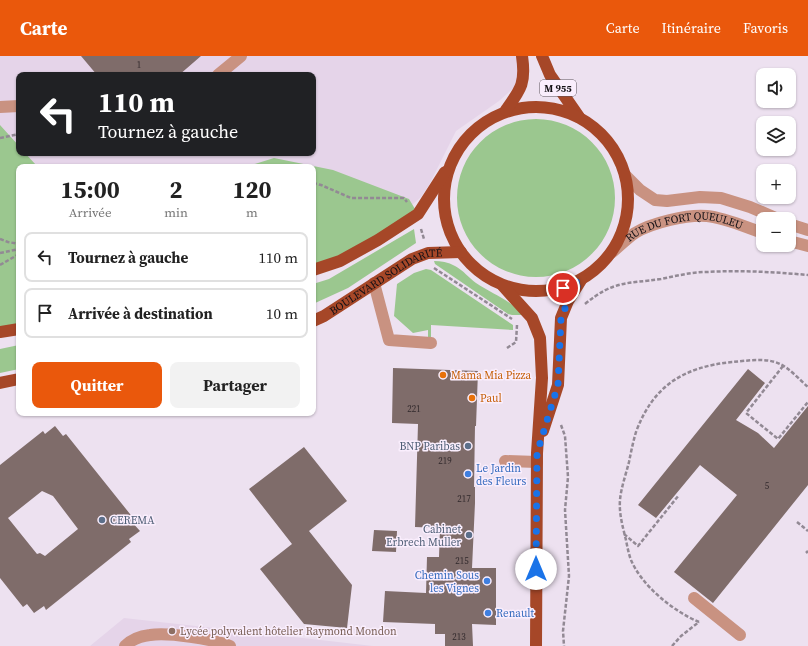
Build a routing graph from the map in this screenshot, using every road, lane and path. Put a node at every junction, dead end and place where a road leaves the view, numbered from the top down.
1 (241, 56) edge
2 (522, 56) edge
3 (542, 56) edge
4 (222, 72) edge
5 (16, 106) edge
6 (0, 107) edge
7 (506, 110) junction
8 (580, 118) junction
9 (16, 135) edge
10 (0, 138) edge
11 (449, 166) junction
12 (625, 175) junction
13 (316, 183) edge
14 (762, 212) edge
15 (418, 214) junction
16 (796, 226) edge
17 (808, 230) edge
18 (756, 231) edge
19 (0, 238) edge
20 (16, 243) edge
21 (796, 243) edge
22 (808, 246) edge
23 (16, 250) edge
24 (461, 252) junction
25 (0, 253) edge
26 (611, 253) junction
27 (16, 256) edge
28 (0, 265) edge
29 (316, 269) edge
30 (581, 280) junction
31 (374, 283) junction
32 (503, 286) junction
33 (517, 318) dead end
34 (316, 319) edge
35 (16, 329) edge
36 (0, 332) edge
37 (431, 343) dead end
38 (507, 348) dead end
39 (783, 366) junction
40 (16, 380) edge
41 (0, 383) edge
42 (808, 387) edge
43 (808, 402) edge
44 (561, 422) dead end
45 (537, 458) junction
46 (505, 461) dead end
47 (679, 495) dead end
48 (797, 522) dead end
49 (808, 530) edge
50 (624, 533) junction
51 (694, 598) dead end
52 (699, 622) junction
53 (705, 625) dead end
54 (740, 635) dead end
55 (125, 646) edge
56 (230, 646) edge
57 (536, 646) edge
58 (564, 646) edge
59 (672, 646) edge

1 - 4 street
2 - 7 main road, M 955
3 - 8 main road, M 955
5 - 6 street
7 - 8 main road
7 - 11 main road
8 - 12 main road
9 - 10 path
11 - 15 main road
11 - 24 main road
12 - 14 street, RUE DU FORT QUEULEU
12 - 26 main road
13 - 15 path
15 - 29 main road
16 - 17 street
18 - 26 street, RUE DU FORT QUEULEU
19 - 20 path
21 - 22 street
23 - 25 path
24 - 31 main road, BOULEVARD SOLIDARITÉ
24 - 32 main road
26 - 30 main road
27 - 28 path
30 - 32 main road
30 - 45 main road
31 - 34 main road, BOULEVARD SOLIDARITÉ
31 - 37 street
32 - 45 main road
33 - 38 path
35 - 36 main road
39 - 42 path
39 - 43 path
39 - 50 path
40 - 41 main road
44 - 58 path
45 - 46 street
45 - 57 main road
47 - 50 path
48 - 49 path
50 - 52 path
51 - 54 street
52 - 53 path
52 - 59 path
55 - 56 street

